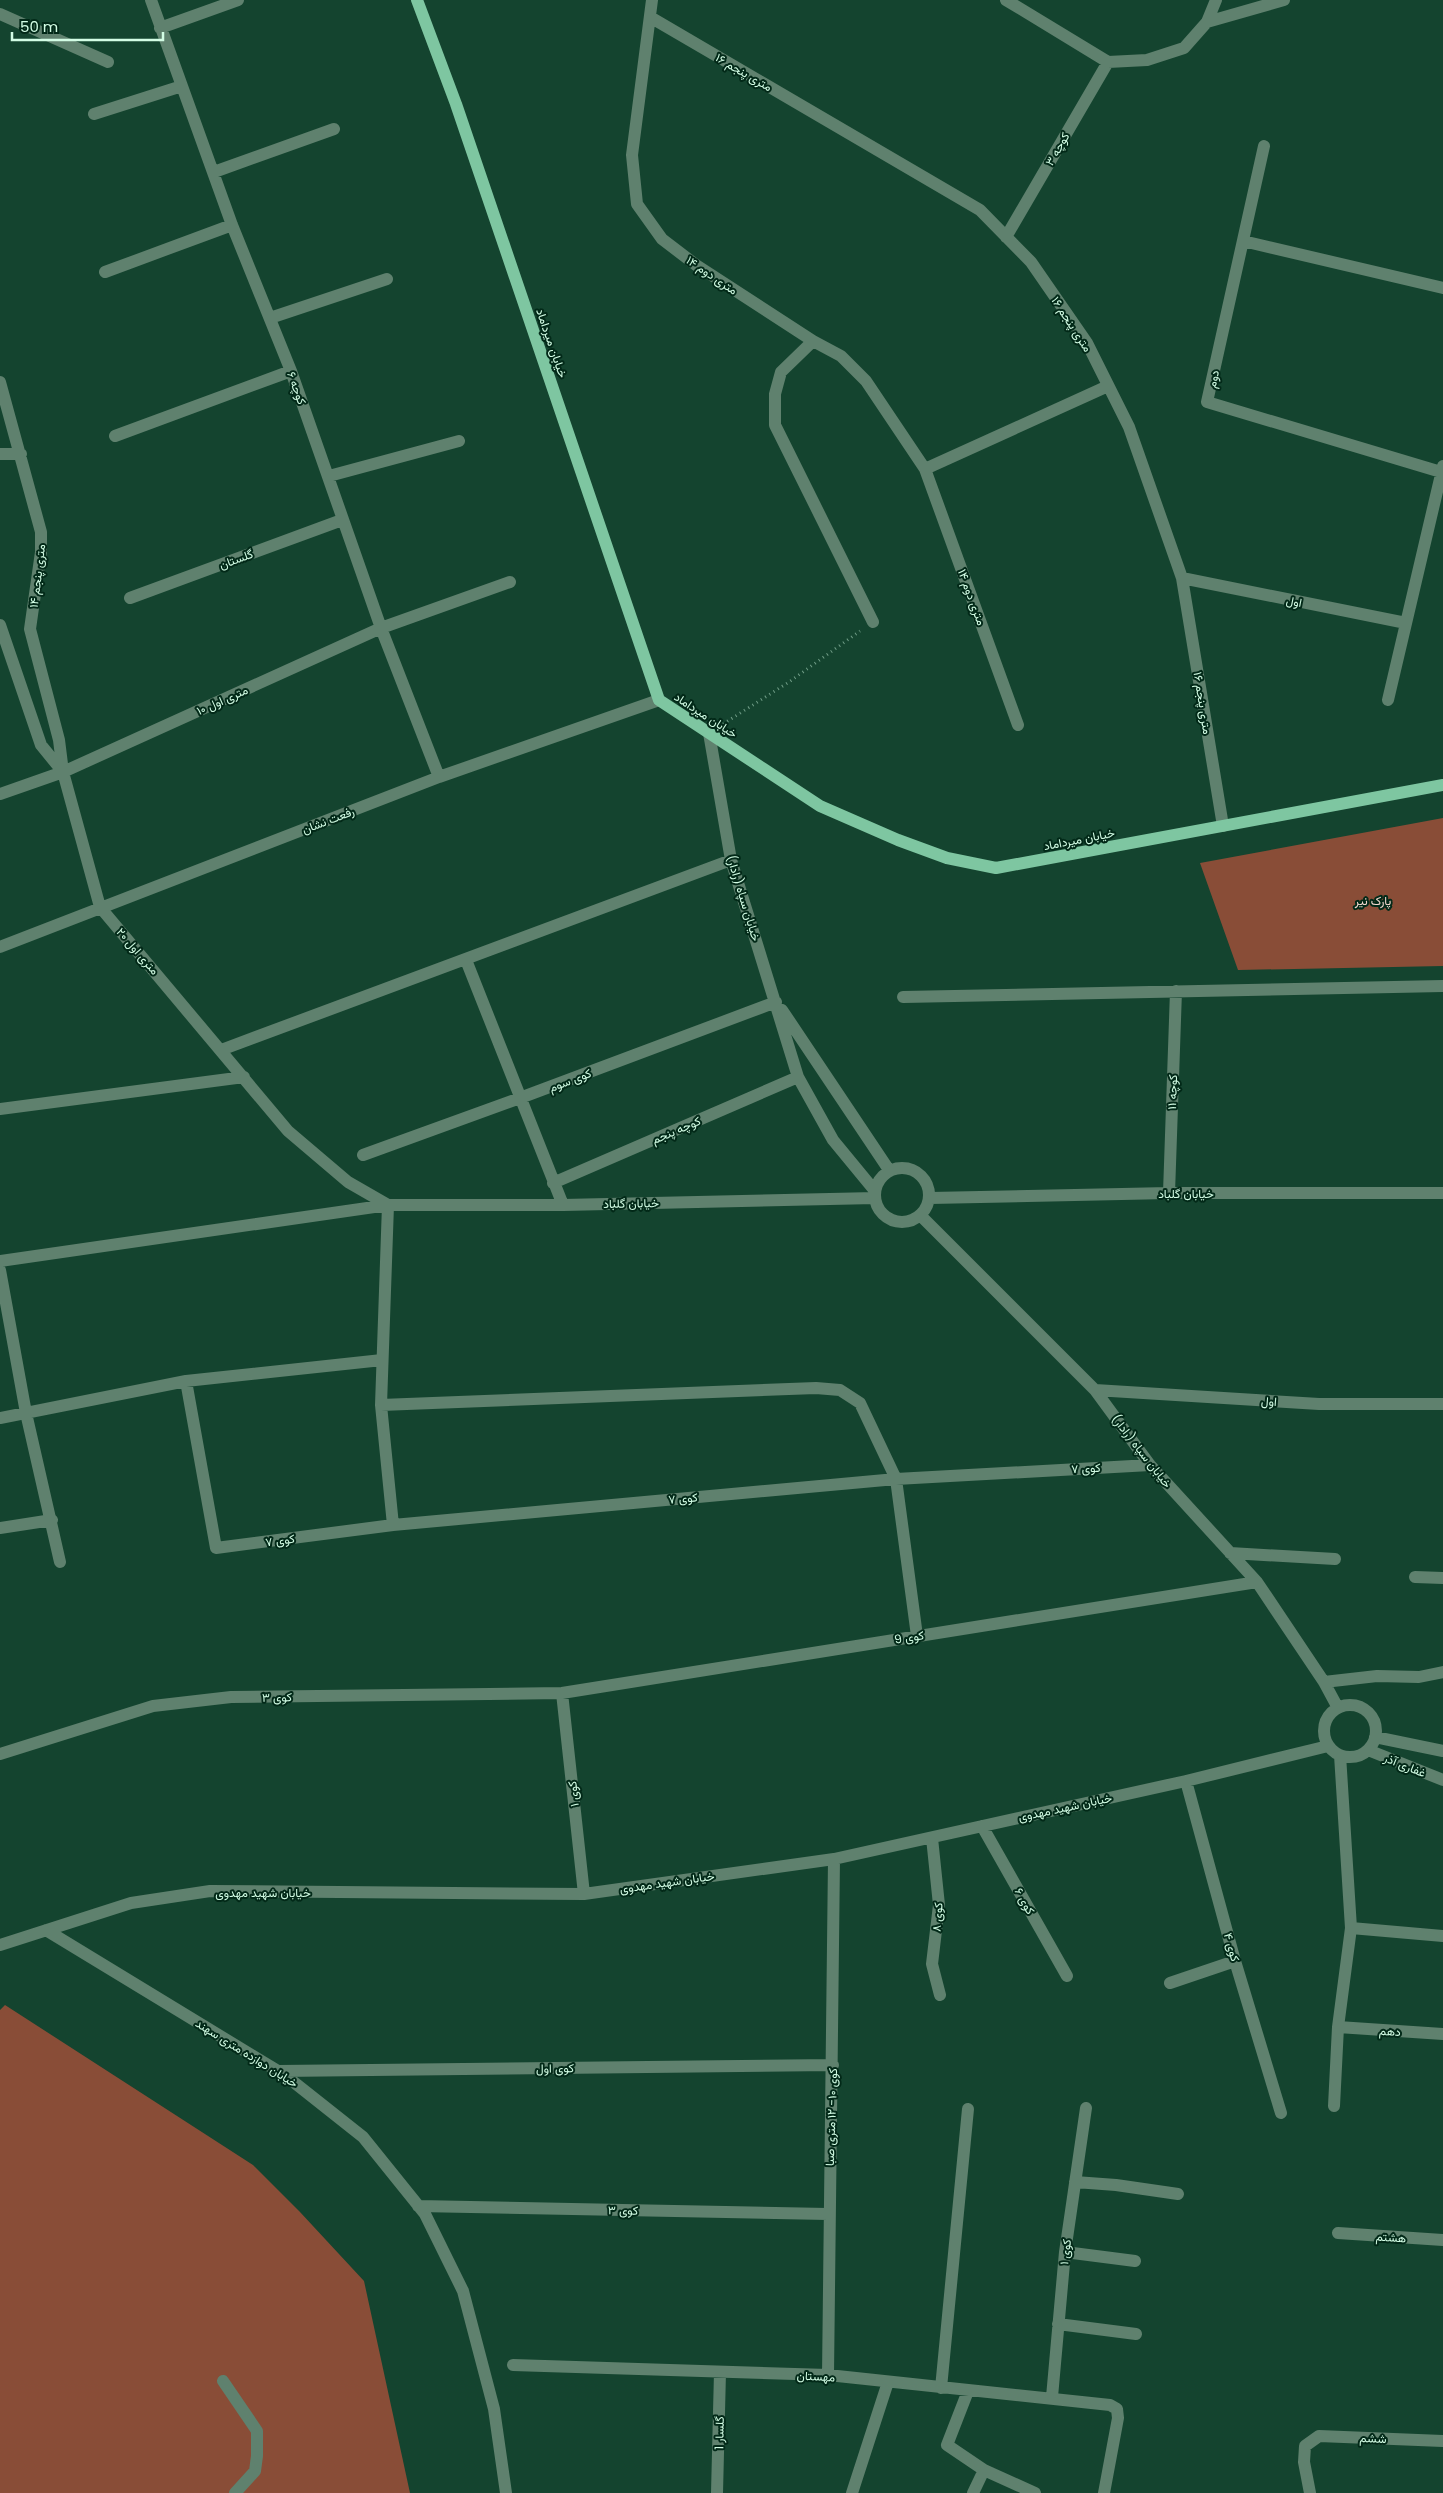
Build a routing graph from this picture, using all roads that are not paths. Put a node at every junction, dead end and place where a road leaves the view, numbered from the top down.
1 (151, 0) edge
2 (238, 0) edge
3 (417, 0) edge
4 (652, 0) edge
5 (1006, 0) edge
6 (1216, 0) edge
7 (1284, 0) edge
8 (0, 14) edge
9 (650, 17) junction
10 (1206, 22) junction
11 (160, 28) junction
12 (108, 62) dead end
13 (1108, 62) junction
14 (182, 86) junction
15 (94, 114) dead end
16 (334, 129) dead end
17 (1264, 146) dead end
18 (214, 172) junction
19 (232, 225) junction
20 (1006, 237) junction
21 (1243, 241) junction
22 (105, 272) dead end
23 (387, 279) dead end
24 (1443, 288) edge
25 (270, 318) junction
26 (812, 341) junction
27 (291, 371) junction
28 (0, 382) edge
29 (1108, 386) junction
30 (115, 436) dead end
31 (459, 441) dead end
32 (0, 454) edge
33 (21, 454) junction
34 (925, 469) junction
35 (1442, 469) edge
36 (329, 476) junction
37 (342, 520) junction
38 (1182, 578) junction
39 (510, 582) dead end
40 (130, 598) dead end
41 (872, 622) road end
42 (1406, 623) junction
43 (0, 625) edge
44 (381, 628) junction
45 (2, 643) edge
46 (658, 700) junction
47 (1388, 700) dead end
48 (1018, 725) dead end
49 (709, 733) junction
50 (63, 772) junction
51 (439, 777) junction
52 (1443, 785) edge
53 (0, 794) edge
54 (1223, 826) junction
55 (731, 860) junction
56 (100, 907) junction
57 (0, 947) edge
58 (466, 960) junction
59 (1443, 986) edge
60 (1176, 991) junction
61 (903, 997) dead end
62 (776, 1002) junction
63 (221, 1050) junction
64 (244, 1077) junction
65 (798, 1077) junction
66 (520, 1098) junction
67 (0, 1109) edge
68 (363, 1155) dead end
69 (889, 1170) junction
70 (553, 1183) junction
71 (1169, 1193) junction
72 (1443, 1193) edge
73 (875, 1194) junction
74 (930, 1198) junction
75 (388, 1205) junction
76 (563, 1205) junction
77 (921, 1216) junction
78 (0, 1260) edge
79 (0, 1270) edge
80 (382, 1360) junction
81 (186, 1381) junction
82 (1095, 1390) junction
83 (1443, 1404) edge
84 (381, 1405) junction
85 (26, 1413) junction
86 (0, 1418) edge
87 (1150, 1465) junction
88 (896, 1479) junction
89 (52, 1520) junction
90 (393, 1525) junction
91 (0, 1528) edge
92 (1230, 1553) junction
93 (1335, 1559) dead end
94 (60, 1562) dead end
95 (1415, 1577) dead end
96 (1443, 1578) edge
97 (1257, 1582) junction
98 (917, 1636) junction
99 (1443, 1672) edge
100 (1324, 1682) junction
101 (562, 1693) junction
102 (1338, 1708) junction
103 (1375, 1737) junction
104 (1328, 1746) junction
105 (1368, 1750) junction
106 (1443, 1750) edge
107 (0, 1754) edge
108 (1340, 1755) junction
109 (1443, 1780) edge
110 (1186, 1781) junction
111 (982, 1826) junction
112 (932, 1838) junction
113 (834, 1858) junction
114 (584, 1894) junction
115 (1351, 1928) junction
116 (46, 1930) junction
117 (1443, 1936) edge
118 (0, 1945) edge
119 (1236, 1961) junction
120 (1067, 1976) dead end
121 (1170, 1983) dead end
122 (940, 1995) dead end
123 (1338, 2027) junction
124 (1443, 2034) edge
125 (832, 2065) junction
126 (277, 2071) junction
127 (1334, 2106) dead end
128 (1086, 2108) dead end
129 (968, 2109) dead end
130 (1281, 2113) dead end
131 (1075, 2182) junction
132 (1178, 2194) dead end
133 (418, 2206) junction
134 (828, 2214) junction
135 (1338, 2233) dead end
136 (1443, 2240) edge
137 (1065, 2252) junction
138 (1135, 2261) dead end
139 (1058, 2324) junction
140 (1136, 2334) dead end
141 (513, 2365) dead end
142 (720, 2372) junction
143 (828, 2375) junction
144 (223, 2381) dead end
145 (888, 2382) junction
146 (941, 2388) junction
147 (968, 2390) junction
148 (1052, 2397) junction
149 (1443, 2441) edge
150 (984, 2470) junction
151 (235, 2493) edge
152 (506, 2493) edge
153 (717, 2493) edge
154 (852, 2493) edge
155 (973, 2493) edge
156 (1035, 2493) edge
157 (1104, 2493) edge
158 (1310, 2493) edge

1 - 11 street, کوچه ۶
2 - 11 street
3 - 46 main road, خیابان میرداماد
4 - 9 street
5 - 13 street
6 - 10 street
7 - 10 street
8 - 12 street
9 - 20 street, ۱۶ متری پنجم
9 - 26 street, ۱۴ متری دوم
10 - 13 street
11 - 14 street, کوچه ۶
13 - 20 street, کوچه ۳
14 - 15 street
14 - 18 street, کوچه ۶
16 - 18 street
17 - 21 street, دوم
18 - 19 street, کوچه ۶
19 - 22 street
19 - 25 street, کوچه ۶
20 - 29 street, ۱۶ متری پنجم
21 - 24 street
21 - 35 street, دوم
23 - 25 street
25 - 27 street, کوچه ۶
26 - 34 street, ۱۴ متری دوم
26 - 41 street
27 - 30 street
27 - 36 street, کوچه ۶
28 - 33 street, ۱۴ متری پنجم
29 - 34 street
29 - 38 street, ۱۶ متری پنجم
31 - 36 street
32 - 33 street
33 - 50 street, ۱۴ متری پنجم
34 - 48 street, ۱۴ متری دوم
35 - 42 street
36 - 37 street, کوچه ۶
37 - 40 street, گلستان
37 - 44 street, کوچه ۶
38 - 42 street, اول
38 - 54 street, ۱۶ متری پنجم
39 - 44 street, ۱۰ متری اول
42 - 47 street
43 - 45 street, ۲۰ متری اول
44 - 50 street, ۱۰ متری اول
44 - 51 street, کوچه ۶
45 - 50 street, ۲۰ متری اول
46 - 49 main road, خیابان میرداماد
46 - 51 street, رفعت نشان
49 - 54 main road, خیابان میرداماد
49 - 55 street, خیابان سپاه (رادار)
50 - 53 street, ۱۰ متری اول
50 - 56 street, ۲۰ متری اول
51 - 56 street, رفعت نشان
52 - 54 main road, خیابان میرداماد
55 - 58 street
55 - 62 street, خیابان سپاه (رادار)
56 - 57 street, رفعت نشان
56 - 63 street, ۲۰ متری اول
58 - 63 street
58 - 66 street
59 - 60 street
60 - 61 street
60 - 71 street, کوچه ۱۱
62 - 65 street, خیابان سپاه (رادار)
62 - 66 street, کوی سوم
62 - 69 street, خیابان سپاه (رادار)
63 - 64 street, ۲۰ متری اول
64 - 67 street
64 - 75 street, ۲۰ متری اول
65 - 70 street, کوچه پنجم
65 - 73 street, خیابان سپاه (رادار)
66 - 68 street, کوی سوم
66 - 70 street
69 - 73 street
69 - 74 street
70 - 76 street
71 - 72 street, خیابان گلباد
71 - 74 street, خیابان گلباد
73 - 76 street, خیابان گلباد
73 - 77 street
74 - 77 street
75 - 76 street, خیابان گلباد
75 - 78 street, خیابان گلباد
75 - 80 street
77 - 82 street, خیابان سپاه (رادار)
79 - 85 street
80 - 81 street
80 - 84 street
81 - 85 street
81 - 90 street, کوی ۷
82 - 83 street, اول
82 - 87 street, خیابان سپاه (رادار)
84 - 88 street
84 - 90 street
85 - 86 street
85 - 89 street
87 - 88 street, کوی ۷
87 - 92 street, خیابان سپاه (رادار)
88 - 90 street, کوی ۷
88 - 98 street
89 - 91 street
89 - 94 street
92 - 93 street
92 - 97 street, خیابان سپاه (رادار)
95 - 96 street
97 - 98 street, کوی 9
97 - 100 street, خیابان سپاه (رادار)
98 - 101 street, کوی 9
99 - 100 street
100 - 102 street, خیابان سپاه (رادار)
101 - 107 street, کوی ۳
101 - 114 street, کوی ۱
102 - 103 street
102 - 104 street
103 - 105 street
103 - 106 street
104 - 108 street
104 - 110 street, خیابان شهید مهدوی
105 - 108 street
105 - 109 street, غفاری آذر
108 - 115 street
110 - 111 street, خیابان شهید مهدوی
110 - 119 street, کوی ۴
111 - 112 street, خیابان شهید مهدوی
111 - 120 street, کوی ۶
112 - 113 street, خیابان شهید مهدوی
112 - 122 street, کوی ۸
113 - 114 street, خیابان شهید مهدوی
113 - 125 street, کوی ۱۰- ۱۲ متری صبا
114 - 116 street, خیابان شهید مهدوی
115 - 117 street
115 - 123 street
116 - 118 street, خیابان شهید مهدوی
116 - 126 street, خیابان دوازده متری سهند
119 - 121 street
119 - 130 street, کوی ۴
123 - 124 street, دهم
123 - 127 street
125 - 126 street, کوی اول
125 - 134 street, کوی ۱۰- ۱۲ متری صبا
126 - 133 street, خیابان دوازده متری سهند
128 - 131 street, کوی ۱
129 - 146 street
131 - 132 street
131 - 137 street, کوی ۱
133 - 134 street, کوی ۳
133 - 152 street, خیابان دوازده متری سهند
134 - 143 street, کوی ۱۰- ۱۲ متری صبا
135 - 136 street, هشتم
137 - 138 street
137 - 139 street, کوی ۱
139 - 140 street
139 - 148 street, کوی ۱
141 - 142 street, مهستان
142 - 143 street, مهستان
142 - 153 street, گلسار 1
143 - 145 street, مهستان
144 - 151 street
145 - 146 street, مهستان
145 - 154 street
146 - 147 street, مهستان
147 - 148 street, مهستان
147 - 150 street
148 - 157 street, مهستان
149 - 158 street, ششم
150 - 155 street
150 - 156 street

